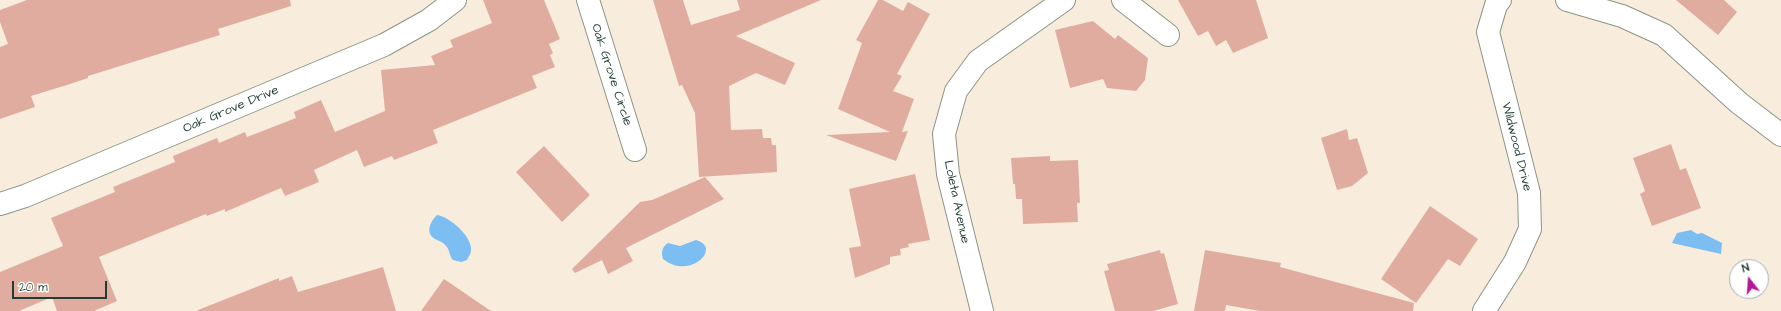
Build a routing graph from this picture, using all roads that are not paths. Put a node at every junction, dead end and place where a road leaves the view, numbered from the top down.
1 (455, 0) edge
2 (588, 0) edge
3 (1064, 0) edge
4 (1123, 0) edge
5 (1500, 0) edge
6 (1568, 0) edge
7 (1168, 35) dead end
8 (1781, 135) edge
9 (635, 150) dead end
10 (0, 204) edge
11 (982, 311) edge
12 (1484, 311) edge

1 - 10 street, Oak Grove Drive
2 - 9 street, Oak Grove Circle
3 - 11 street, Loleta Avenue
4 - 7 street
5 - 12 street, Wildwood Drive
6 - 8 street

